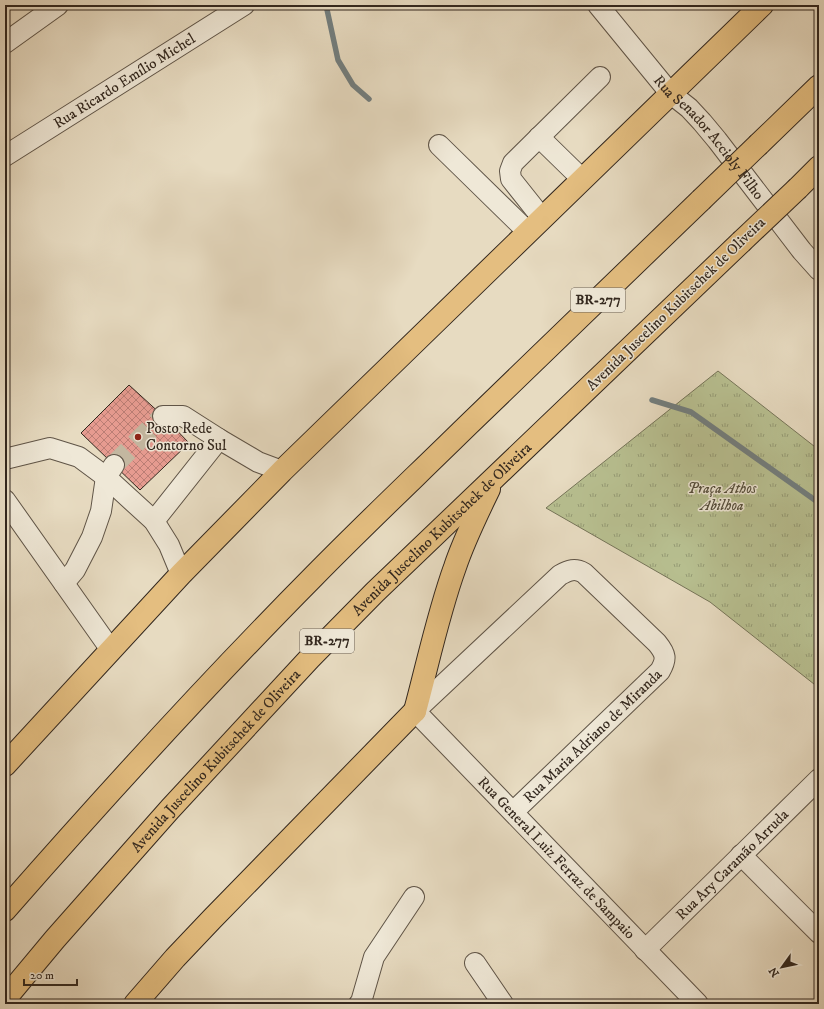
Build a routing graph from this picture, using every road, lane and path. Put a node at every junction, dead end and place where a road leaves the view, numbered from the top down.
1 (58, 5) edge
2 (244, 5) edge
3 (598, 5) edge
4 (762, 5) edge
5 (5, 43) edge
6 (600, 77) dead end
7 (819, 86) edge
8 (670, 93) junction
9 (539, 137) junction
10 (439, 145) dead end
11 (5, 156) edge
12 (819, 167) edge
13 (582, 179) junction
14 (535, 225) junction
15 (819, 270) edge
16 (163, 416) dead end
17 (219, 439) junction
18 (5, 459) edge
19 (110, 471) junction
20 (282, 471) junction
21 (494, 478) junction
22 (5, 500) edge
23 (154, 521) junction
24 (181, 574) junction
25 (64, 583) junction
26 (111, 650) junction
27 (415, 711) junction
28 (5, 765) edge
29 (819, 779) edge
30 (513, 812) junction
31 (741, 855) junction
32 (414, 897) dead end
33 (5, 910) edge
34 (819, 933) edge
35 (645, 950) junction
36 (476, 963) dead end
37 (5, 999) edge
38 (135, 1004) edge
39 (359, 1004) edge
40 (503, 1004) edge
41 (698, 1004) edge

1 - 5 street
2 - 11 street, Rua Ricardo Emílio Michel
3 - 8 street, Rua Senador Accioly Filho
4 - 8 main road
6 - 9 street
7 - 33 main road, BR-277, bridge
8 - 13 main road
8 - 15 street, Rua Senador Accioly Filho
9 - 13 street
9 - 14 street
10 - 14 street
12 - 21 main road, Avenida Juscelino Kubitschek de Oliveira / BR-277, bridge
13 - 14 main road
14 - 20 main road
16 - 17 street
17 - 20 street
17 - 23 street
18 - 19 street
19 - 23 street
19 - 25 street
20 - 24 main road
21 - 27 main road
21 - 37 main road, Avenida Juscelino Kubitschek de Oliveira / BR-277
22 - 25 street
23 - 24 street
24 - 26 main road
25 - 26 street
26 - 28 main road
27 - 30 street, Rua General Luiz Ferraz de Sampaio
27 - 30 street, Rua Maria Adriano de Miranda
27 - 38 main road
29 - 31 street, Rua Ary Caramão Arruda
30 - 35 street, Rua General Luiz Ferraz de Sampaio
31 - 34 street
31 - 35 street, Rua Ary Caramão Arruda
32 - 39 street
35 - 41 street, Rua General Luiz Ferraz de Sampaio
36 - 40 street

